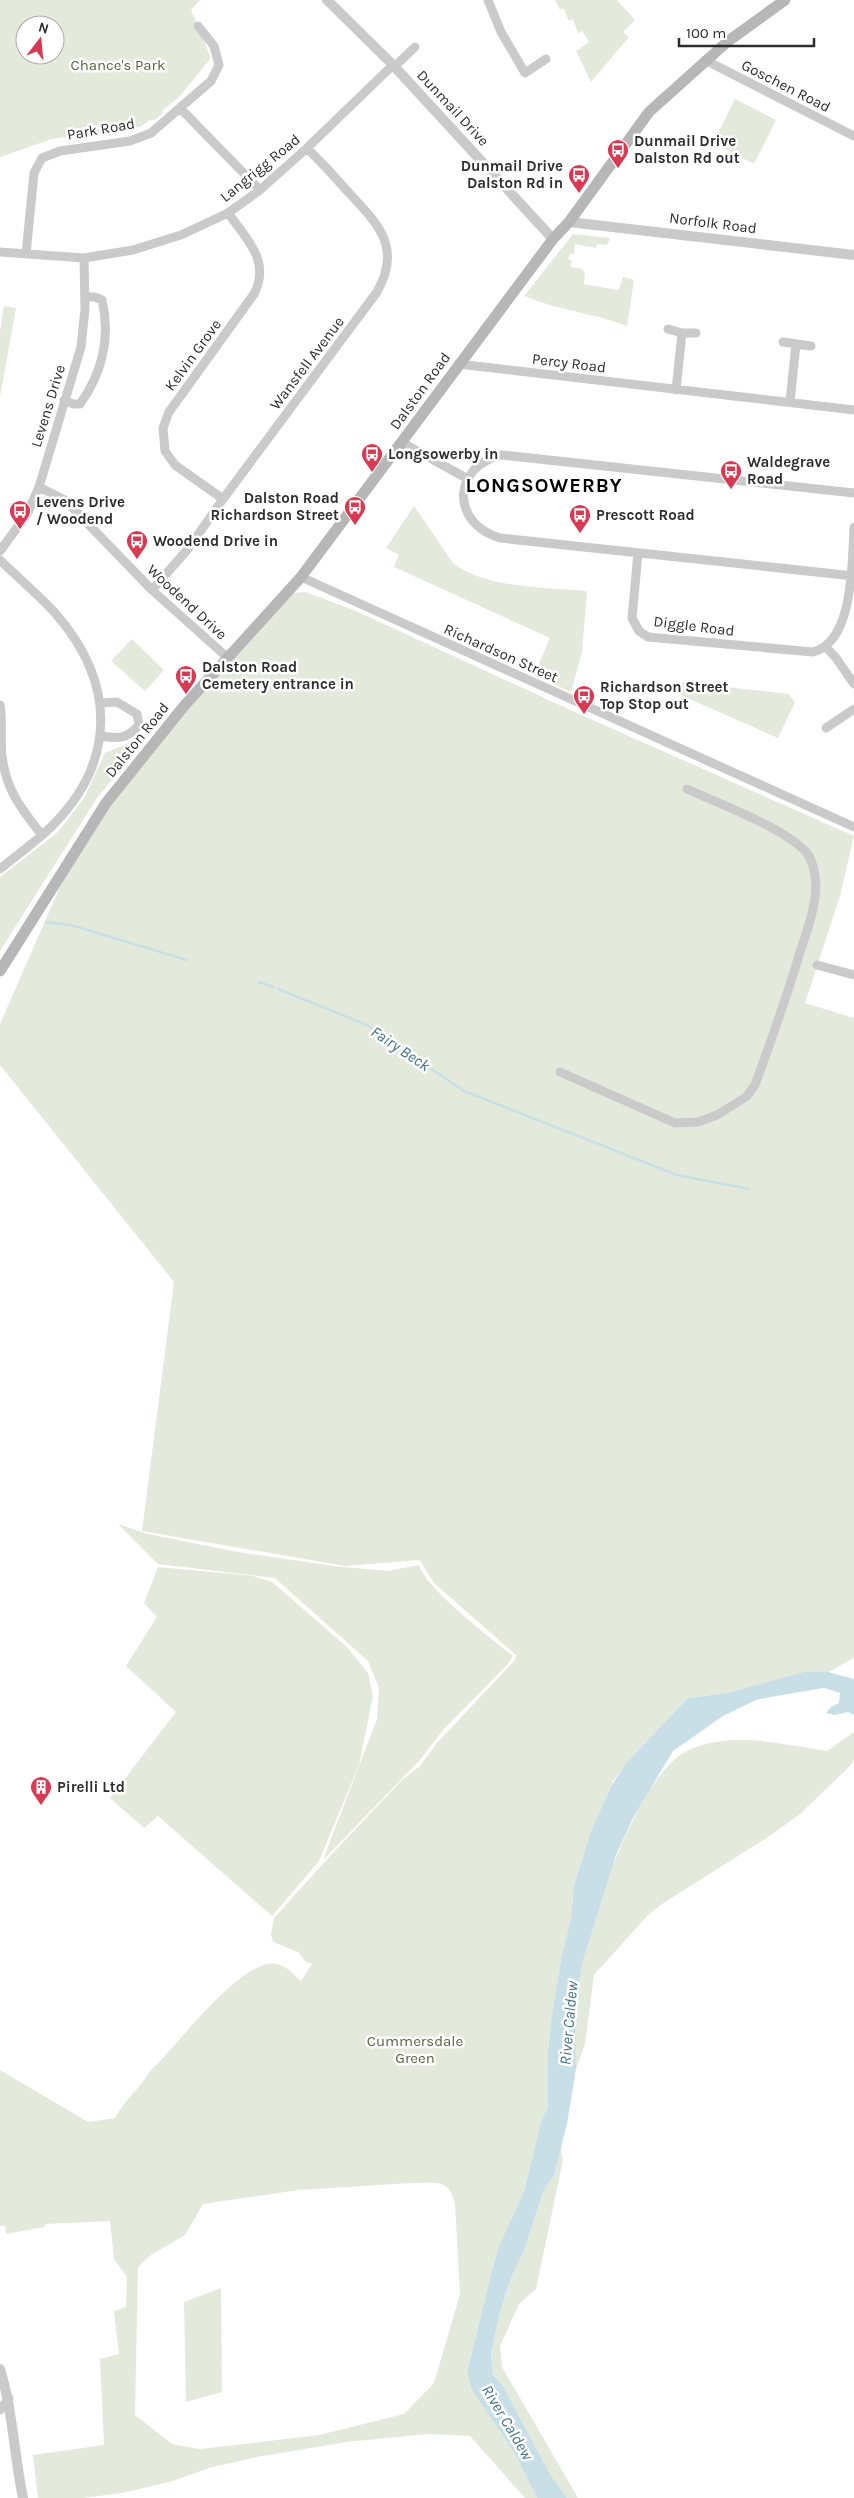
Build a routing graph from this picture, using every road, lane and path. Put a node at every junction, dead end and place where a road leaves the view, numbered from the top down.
1 (327, 0) edge
2 (488, 0) edge
3 (785, 0) edge
4 (198, 26) dead end
5 (415, 47) dead end
6 (546, 59) dead end
7 (706, 60) junction
8 (393, 66) junction
9 (180, 108) junction
10 (854, 136) edge
11 (307, 148) junction
12 (260, 190) junction
13 (228, 213) junction
14 (569, 222) junction
15 (554, 239) junction
16 (0, 252) edge
17 (26, 254) junction
18 (854, 255) edge
19 (84, 258) junction
20 (85, 297) junction
21 (668, 329) dead end
22 (696, 332) dead end
23 (682, 333) junction
24 (783, 342) dead end
25 (796, 344) junction
26 (811, 346) dead end
27 (458, 364) junction
28 (676, 390) junction
29 (64, 400) junction
30 (790, 402) junction
31 (854, 410) edge
32 (401, 442) junction
33 (468, 479) junction
34 (38, 487) junction
35 (854, 493) edge
36 (223, 498) junction
37 (854, 527) edge
38 (0, 551) edge
39 (638, 553) junction
40 (0, 560) edge
41 (852, 576) edge
42 (301, 578) junction
43 (152, 590) junction
44 (826, 647) junction
45 (228, 658) junction
46 (854, 684) edge
47 (101, 702) junction
48 (0, 705) edge
49 (854, 709) edge
50 (826, 728) dead end
51 (101, 736) junction
52 (687, 789) dead end
53 (854, 827) edge
54 (42, 834) junction
55 (0, 869) edge
56 (818, 965) dead end
57 (0, 971) edge
58 (854, 974) edge
59 (560, 1072) dead end
60 (0, 2369) edge
61 (9, 2398) junction
62 (0, 2410) edge
63 (23, 2498) edge

1 - 8 street, Dunmail Drive
2 - 6 street
3 - 7 main road, Dalston Road
4 - 9 street, Park Road
5 - 8 street, Langrigg Road
7 - 10 street, Goschen Road
7 - 14 main road, Dalston Road
8 - 11 street, Langrigg Road
8 - 15 street, Dunmail Drive
9 - 12 street
9 - 17 street, Park Road
11 - 12 street, Langrigg Road
11 - 36 street, Wansfell Avenue
12 - 13 street, Langrigg Road
13 - 19 street, Langrigg Road
13 - 36 street, Kelvin Grove
14 - 15 main road, Dalston Road
14 - 18 street, Norfolk Road
15 - 27 main road, Dalston Road
16 - 17 street, Langrigg Road
17 - 19 street, Langrigg Road
19 - 20 street, Levens Drive
20 - 29 street, Levens Drive
20 - 29 street
21 - 23 street
22 - 23 street
23 - 28 street
24 - 25 street
25 - 26 street
25 - 30 street
27 - 28 street, Percy Road
27 - 32 main road, Dalston Road
28 - 30 street, Percy Road
29 - 34 street, Levens Drive
30 - 31 street, Percy Road
32 - 33 street
32 - 42 main road, Dalston Road
33 - 35 street
33 - 39 street
34 - 38 street, Levens Drive
34 - 43 street, Woodend Drive
36 - 43 street, Wansfell Avenue
37 - 41 street
39 - 41 street
39 - 44 street, Diggle Road
40 - 47 street
41 - 44 street
42 - 45 main road, Dalston Road
42 - 53 street, Richardson Street
43 - 45 street, Woodend Drive
44 - 46 street
45 - 57 main road, Dalston Road
47 - 51 street
47 - 51 street
48 - 54 street
49 - 50 street
51 - 54 street
52 - 59 street
54 - 55 street
56 - 58 street
60 - 61 street
61 - 62 street
61 - 63 street

